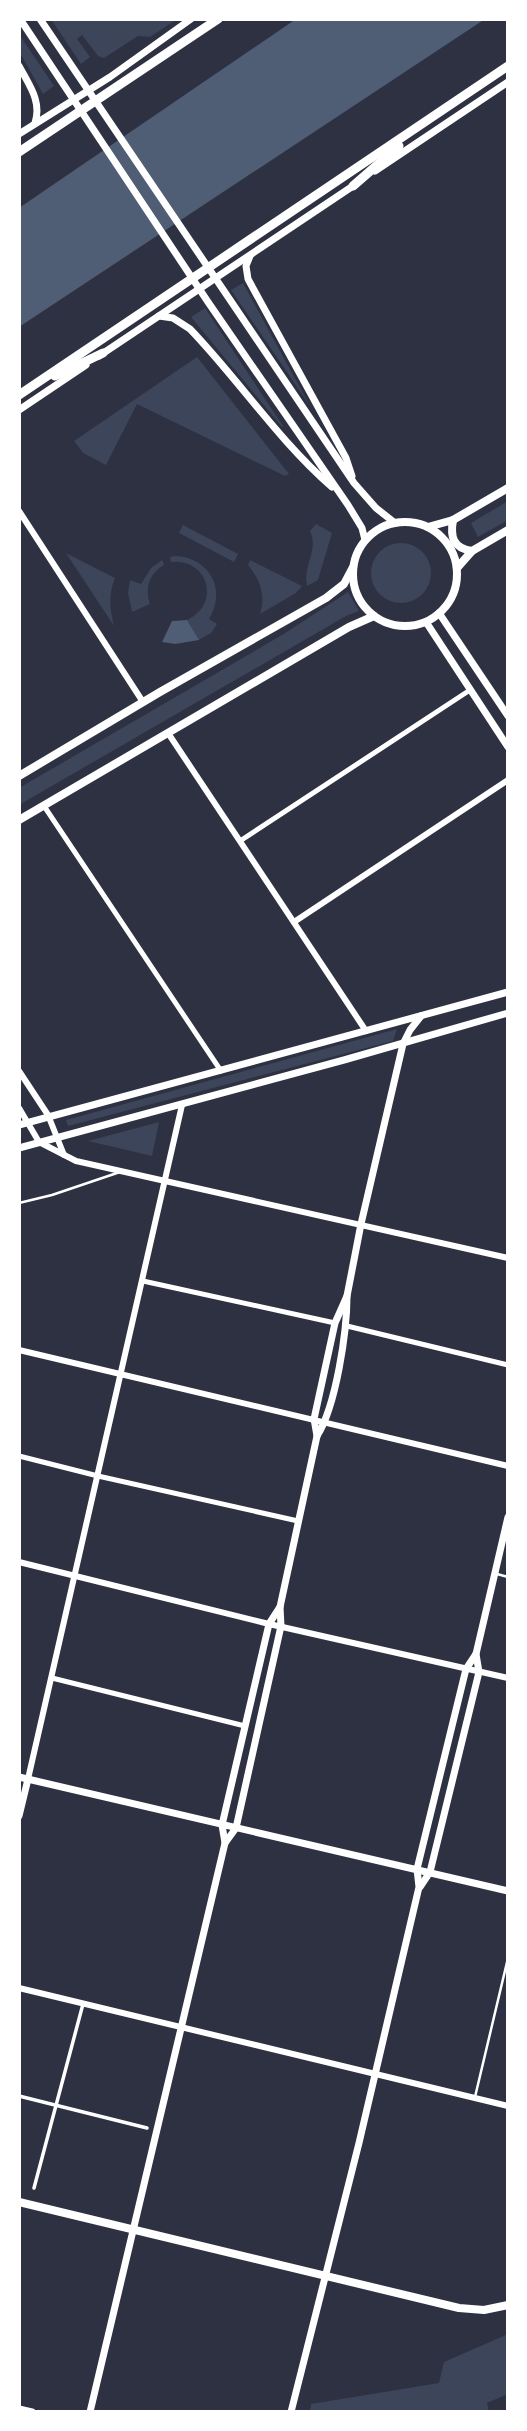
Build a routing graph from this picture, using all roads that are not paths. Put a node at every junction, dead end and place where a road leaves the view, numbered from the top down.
1 (20, 19) edge
2 (40, 19) edge
3 (191, 19) edge
4 (218, 19) edge
5 (19, 66) edge
6 (508, 66) edge
7 (508, 82) edge
8 (430, 119) junction
9 (35, 123) junction
10 (19, 134) edge
11 (19, 152) edge
12 (353, 186) junction
13 (250, 254) junction
14 (158, 316) junction
15 (103, 353) junction
16 (22, 393) edge
17 (19, 410) edge
18 (354, 483) junction
19 (508, 488) edge
20 (342, 496) junction
21 (19, 511) edge
22 (453, 520) junction
23 (395, 523) junction
24 (428, 527) junction
25 (508, 530) edge
26 (365, 541) junction
27 (472, 551) junction
28 (353, 567) junction
29 (457, 568) junction
30 (439, 613) junction
31 (374, 616) junction
32 (426, 622) junction
33 (470, 690) junction
34 (143, 702) junction
35 (508, 716) edge
36 (168, 733) junction
37 (508, 747) edge
38 (21, 772) edge
39 (508, 780) edge
40 (44, 806) junction
41 (19, 820) edge
42 (240, 841) junction
43 (294, 922) junction
44 (508, 992) edge
45 (508, 1013) edge
46 (422, 1016) junction
47 (366, 1031) junction
48 (403, 1044) junction
49 (19, 1071) edge
50 (221, 1071) junction
51 (182, 1105) junction
52 (19, 1108) edge
53 (48, 1115) junction
54 (29, 1121) junction
55 (19, 1125) edge
56 (58, 1137) junction
57 (39, 1142) junction
58 (19, 1148) edge
59 (64, 1155) junction
60 (121, 1172) junction
61 (164, 1181) junction
62 (19, 1203) edge
63 (361, 1224) junction
64 (508, 1258) edge
65 (143, 1281) junction
66 (346, 1296) junction
67 (335, 1324) junction
68 (347, 1326) junction
69 (19, 1350) edge
70 (508, 1365) edge
71 (122, 1374) junction
72 (314, 1419) junction
73 (326, 1422) junction
74 (317, 1436) junction
75 (19, 1456) edge
76 (508, 1466) edge
77 (98, 1476) junction
78 (508, 1517) edge
79 (298, 1521) junction
80 (19, 1562) edge
81 (496, 1574) junction
82 (74, 1576) junction
83 (508, 1577) edge
84 (280, 1607) junction
85 (269, 1624) junction
86 (281, 1626) junction
87 (476, 1654) junction
88 (466, 1669) junction
89 (479, 1672) junction
90 (52, 1678) junction
91 (508, 1678) edge
92 (245, 1726) junction
93 (19, 1777) edge
94 (28, 1779) junction
95 (19, 1816) edge
96 (222, 1825) junction
97 (236, 1828) junction
98 (225, 1843) junction
99 (417, 1868) junction
100 (430, 1872) junction
101 (419, 1887) junction
102 (508, 1891) edge
103 (508, 1958) edge
104 (19, 1988) edge
105 (83, 2003) junction
106 (180, 2026) junction
107 (376, 2074) junction
108 (19, 2096) edge
109 (475, 2098) junction
110 (55, 2105) junction
111 (508, 2106) edge
112 (147, 2128) dead end
113 (34, 2188) dead end
114 (19, 2202) edge
115 (132, 2229) junction
116 (326, 2276) junction
117 (508, 2305) edge
118 (19, 2409) edge
119 (32, 2412) edge
120 (89, 2412) edge
121 (291, 2412) edge

1 - 20 main road
2 - 18 main road
3 - 9 main road
4 - 11 highway
5 - 9 main road
6 - 8 highway
7 - 12 main road
8 - 12 highway
8 - 16 highway
9 - 10 main road
12 - 13 main road
13 - 14 main road
13 - 18 main road
14 - 15 main road
14 - 20 main road
15 - 16 highway
15 - 17 main road
18 - 23 main road
19 - 22 main road
20 - 26 main road
21 - 34 street
22 - 24 main road
22 - 27 main road
23 - 24 main road
23 - 26 main road
24 - 29 main road
25 - 27 main road
26 - 28 main road
27 - 29 main road
28 - 31 main road
28 - 34 main road
29 - 30 main road
30 - 32 main road
30 - 35 main road
31 - 32 main road
31 - 36 main road
32 - 33 main road
33 - 37 main road
33 - 42 street
34 - 38 main road
36 - 40 main road
36 - 42 street
39 - 43 street
40 - 41 main road
40 - 50 street
42 - 43 street
43 - 47 street
44 - 46 main road
45 - 48 main road
46 - 47 main road
46 - 48 main road
47 - 50 main road
48 - 51 main road
48 - 63 main road
49 - 53 street
50 - 53 main road
51 - 56 main road
51 - 61 street
52 - 54 street
53 - 54 main road
53 - 56 street
54 - 55 main road
54 - 57 street
56 - 57 main road
56 - 59 street
57 - 58 main road
57 - 59 street
59 - 60 street
60 - 61 street
60 - 62 lane
61 - 63 street
61 - 65 street
63 - 64 street
63 - 66 main road
65 - 67 street
65 - 71 street
66 - 67 main road
66 - 68 main road
67 - 72 main road
68 - 70 street
68 - 73 main road
69 - 71 street
71 - 72 street
71 - 77 street
72 - 73 street
72 - 74 main road
73 - 74 main road
73 - 76 street
74 - 79 main road
75 - 77 street
77 - 79 street
77 - 82 street
78 - 81 main road
79 - 84 main road
80 - 82 street
81 - 83 lane
81 - 87 main road
82 - 85 street
82 - 90 street
84 - 85 main road
84 - 86 main road
85 - 86 street
85 - 92 main road
86 - 88 street
86 - 97 main road
87 - 88 main road
87 - 89 main road
88 - 89 street
88 - 99 main road
89 - 91 street
89 - 100 main road
90 - 92 street
90 - 94 street
92 - 96 main road
93 - 94 main road
94 - 95 main road
94 - 96 main road
96 - 97 main road
96 - 98 main road
97 - 98 main road
97 - 99 main road
98 - 106 main road
99 - 100 main road
99 - 101 main road
100 - 101 main road
100 - 102 main road
101 - 107 main road
103 - 109 lane
104 - 105 street
105 - 106 street
105 - 110 street
106 - 107 street
106 - 115 main road
107 - 109 street
107 - 116 main road
108 - 110 street
109 - 111 street
110 - 112 street
110 - 113 street
114 - 115 main road
115 - 116 main road
115 - 120 main road
116 - 117 main road
116 - 121 main road
118 - 119 main road

